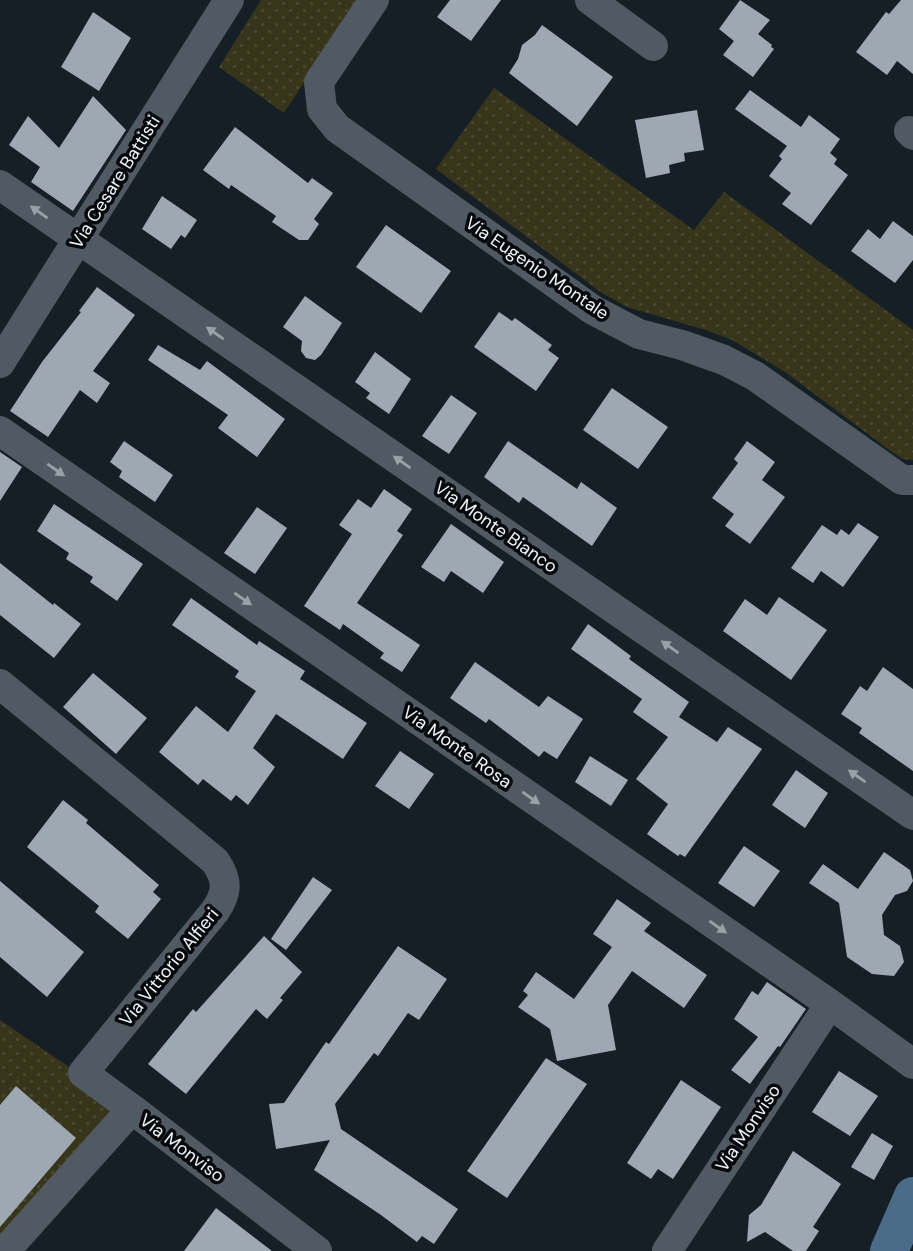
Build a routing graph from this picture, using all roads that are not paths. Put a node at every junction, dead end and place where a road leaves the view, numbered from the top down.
1 (229, 0) edge
2 (374, 0) edge
3 (590, 0) edge
4 (653, 47) dead end
5 (0, 185) edge
6 (79, 239) junction
7 (0, 363) edge
8 (0, 431) edge
9 (913, 480) edge
10 (0, 684) edge
11 (913, 815) edge
12 (830, 1004) junction
13 (913, 1064) edge
14 (132, 1109) junction
15 (913, 1196) edge
16 (5, 1251) edge
17 (317, 1251) edge
18 (667, 1251) edge
19 (889, 1251) edge

1 - 6 street, Via Cesare Battisti
2 - 9 street, Via Eugenio Montale
3 - 4 street
6 -> 5 street, Via Monte Bianco
6 - 7 street, Via Cesare Battisti
11 -> 6 street, Via Monte Bianco
8 -> 12 street, Via Monte Rosa
10 - 14 street, Via Vittorio Alfieri
12 - 13 street, Via Monte Rosa
12 - 18 street, Via Monviso
14 - 16 street, Via Monviso
14 - 17 street, Via Monviso
15 - 19 street

